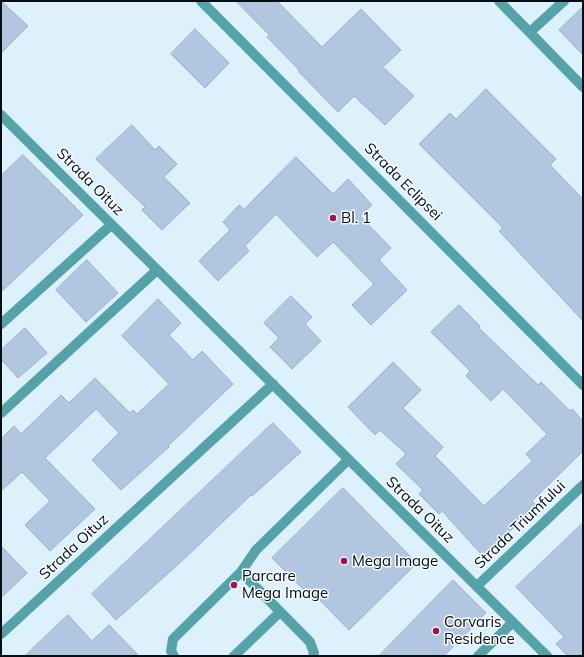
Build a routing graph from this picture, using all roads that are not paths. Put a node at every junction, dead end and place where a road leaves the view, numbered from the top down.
1 (201, 1) edge
2 (499, 1) edge
3 (564, 1) edge
4 (530, 32) junction
5 (583, 87) edge
6 (1, 116) edge
7 (112, 225) junction
8 (157, 270) junction
9 (1, 324) edge
10 (273, 384) junction
11 (583, 385) edge
12 (1, 413) edge
13 (348, 460) junction
14 (583, 485) edge
15 (241, 572) junction
16 (477, 586) junction
17 (280, 612) junction
18 (513, 622) junction
19 (1, 634) edge
20 (174, 656) edge
21 (234, 656) edge
22 (313, 656) edge
23 (478, 656) edge
24 (547, 656) edge

1 - 11 street, Strada Eclipsei
2 - 4 street
3 - 4 street
4 - 5 street
6 - 7 street, Strada Oituz
7 - 8 street, Strada Oituz
7 - 9 street
8 - 10 street, Strada Oituz
8 - 12 street
10 - 13 street, Strada Oituz
10 - 19 street, Strada Oituz
13 - 15 street
13 - 16 street, Strada Oituz
14 - 16 street, Strada Triumfului
15 - 17 street
15 - 20 street
16 - 18 street, Strada Oituz
17 - 21 street
17 - 22 street
18 - 23 street
18 - 24 street, Strada Oituz

